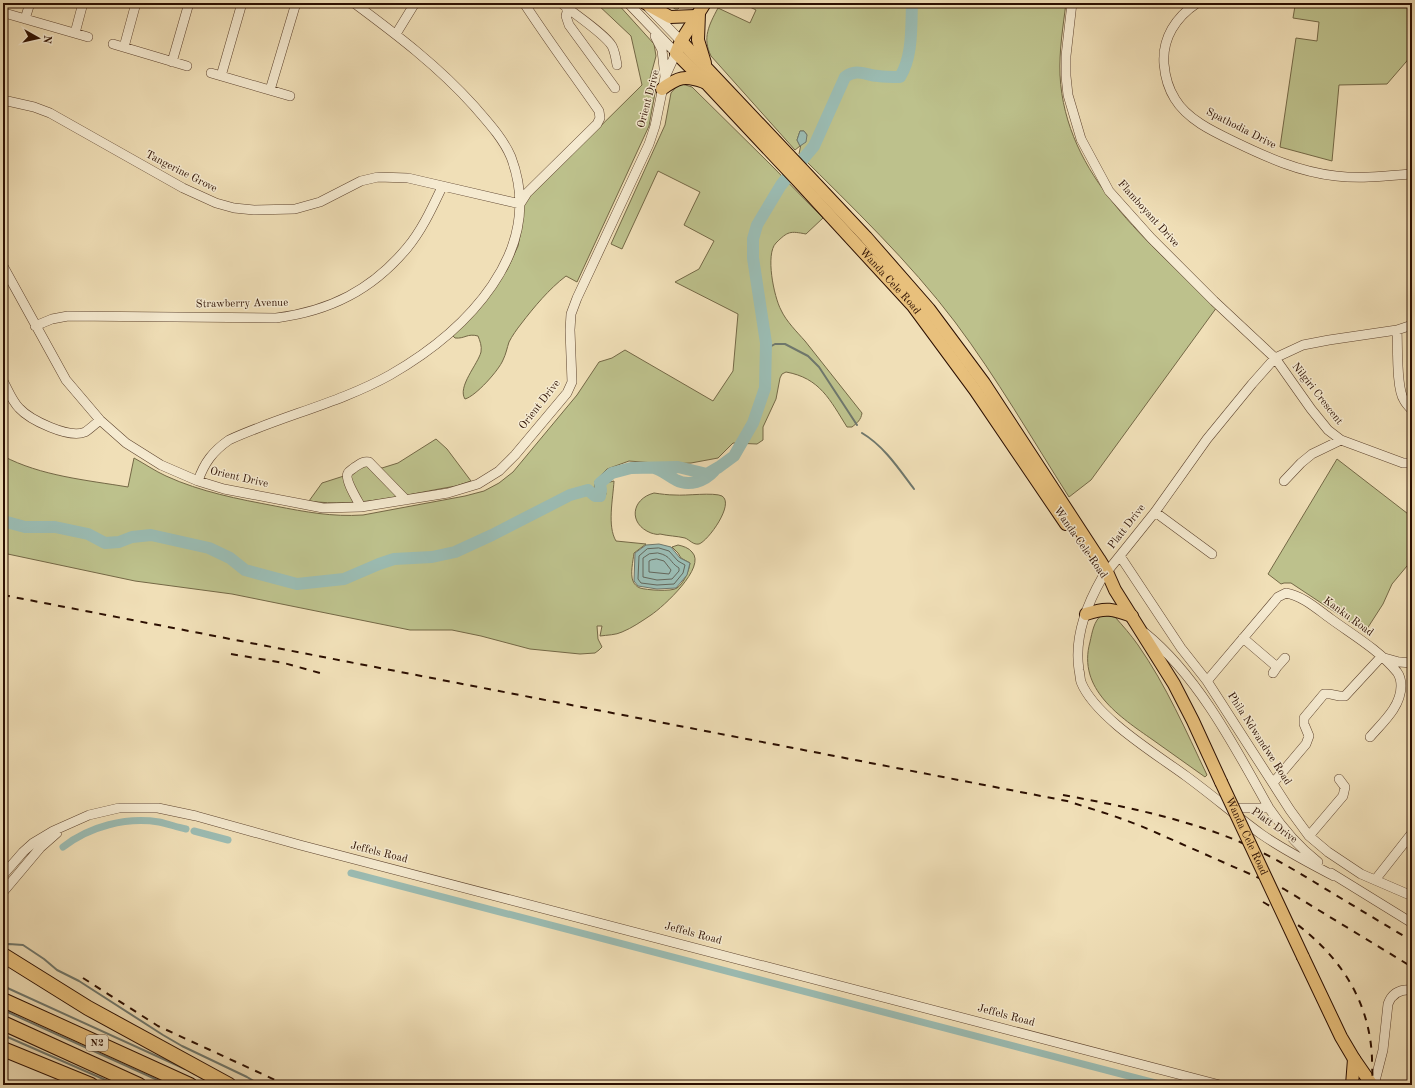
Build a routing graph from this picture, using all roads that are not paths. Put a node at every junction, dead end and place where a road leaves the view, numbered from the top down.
1 (30, 3) edge
2 (83, 3) edge
3 (136, 3) edge
4 (189, 3) edge
5 (242, 3) edge
6 (296, 3) edge
7 (354, 3) edge
8 (409, 3) edge
9 (415, 3) edge
10 (524, 3) edge
11 (628, 3) edge
12 (644, 3) edge
13 (1072, 3) edge
14 (1197, 3) edge
15 (564, 6) edge
16 (700, 10) edge
17 (8, 14) dead end
18 (25, 19) junction
19 (650, 27) junction
20 (75, 33) junction
21 (394, 33) junction
22 (88, 37) dead end
23 (681, 41) junction
24 (113, 44) dead end
25 (124, 47) junction
26 (676, 53) junction
27 (172, 62) junction
28 (618, 65) dead end
29 (187, 66) dead end
30 (708, 70) junction
31 (211, 73) dead end
32 (221, 76) junction
33 (665, 77) junction
34 (707, 84) junction
35 (615, 88) dead end
36 (662, 89) junction
37 (270, 90) junction
38 (290, 96) dead end
39 (3, 100) edge
40 (787, 161) junction
41 (1412, 174) edge
42 (442, 187) junction
43 (520, 204) junction
44 (3, 266) edge
45 (1412, 325) edge
46 (35, 326) junction
47 (1397, 330) junction
48 (1275, 358) junction
49 (3, 382) edge
50 (1412, 410) edge
51 (100, 420) junction
52 (1341, 440) junction
53 (1412, 463) edge
54 (198, 481) junction
55 (1284, 481) dead end
56 (406, 500) junction
57 (361, 508) junction
58 (1155, 512) junction
59 (1212, 554) dead end
60 (1120, 556) junction
61 (1104, 575) junction
62 (1086, 614) junction
63 (1132, 616) junction
64 (1142, 631) junction
65 (1243, 638) junction
66 (1382, 657) junction
67 (1285, 658) dead end
68 (1412, 663) edge
69 (1207, 681) junction
70 (1370, 737) dead end
71 (1339, 779) dead end
72 (1273, 783) junction
73 (1228, 808) junction
74 (1269, 808) junction
75 (64, 827) junction
76 (1412, 833) edge
77 (1309, 836) junction
78 (3, 875) edge
79 (1334, 876) junction
80 (1375, 880) junction
81 (3, 892) edge
82 (1412, 896) edge
83 (1412, 923) edge
84 (4, 954) edge
85 (1412, 990) edge
86 (3, 1000) edge
87 (3, 1023) edge
88 (3, 1049) edge
89 (1354, 1059) junction
90 (1369, 1082) edge
91 (90, 1085) edge
92 (140, 1085) edge
93 (190, 1085) edge
94 (229, 1085) edge
95 (1220, 1085) edge
96 (1352, 1085) edge

1 - 18 street
2 - 20 street
3 - 25 street
4 - 27 street
5 - 32 street
6 - 37 street
7 - 21 street, Orient Drive
8 - 21 street
9 - 21 street
10 - 43 street
11 - 19 street, Wanda Cele Road
12 - 16 main road
12 - 23 street, Wanda Cele Road
13 - 48 street, Flamboyant Drive
14 - 41 street, Spathodia Drive
15 - 28 street
15 - 35 street
16 - 23 main road
16 - 30 main road
17 - 18 street
18 - 20 street
19 - 26 street, Wanda Cele Road
19 - 33 street
20 - 22 street
21 - 43 street, Orient Drive
23 - 26 main road
23 - 30 main road, Wanda Cele Road
24 - 25 street
25 - 27 street
26 - 33 street, Orient Drive
26 - 34 main road, Wanda Cele Road
27 - 29 street
30 - 40 main road, Wanda Cele Road
31 - 32 street
32 - 37 street
33 - 36 street, Orient Drive
34 - 36 main road
34 - 40 main road, Wanda Cele Road
36 - 56 street, Orient Drive
37 - 38 street
39 - 42 street, Tangerine Grove
40 - 61 main road, Wanda Cele Road
42 - 43 street, Tangerine Grove
42 - 46 street, Strawberry Avenue
43 - 54 street, Orient Drive
44 - 46 street, Orient Drive
45 - 47 street, Platt Drive
46 - 51 street, Orient Drive
47 - 48 street, Platt Drive
47 - 50 street
48 - 52 street, Nilgiri Crescent
48 - 58 street, Platt Drive
49 - 51 street
51 - 54 street, Orient Drive
52 - 53 street, Nilgiri Crescent
52 - 55 street
54 - 57 street, Orient Drive
56 - 57 street, Orient Drive
56 - 57 street
58 - 59 street
58 - 60 street, Platt Drive
60 - 61 street, Platt Drive
60 - 69 street, Phila Ndwandwe Road
61 - 62 street, Platt Drive
61 - 63 main road, Wanda Cele Road
62 - 63 main road
62 - 73 street, Platt Drive
63 - 64 main road, Wanda Cele Road
64 - 74 street
64 - 89 main road, Wanda Cele Road, bridge
65 - 66 street, Kanku Road
65 - 67 street
65 - 69 street
66 - 68 street
66 - 70 street, Kanku Road
66 - 72 street
69 - 72 street, Phila Ndwandwe Road
71 - 77 street
72 - 77 street, Phila Ndwandwe Road
73 - 74 street
73 - 79 street, Platt Drive
74 - 79 street
75 - 78 street
75 - 81 street
75 - 95 street, Jeffels Road
76 - 80 street
77 - 80 street, Phila Ndwandwe Road
79 - 83 street
80 - 82 street, Phila Ndwandwe Road
84 - 94 highway
85 - 90 street
86 - 93 highway, N2
87 - 92 highway, N2
88 - 91 highway
89 - 90 main road, Wanda Cele Road
89 - 96 main road

